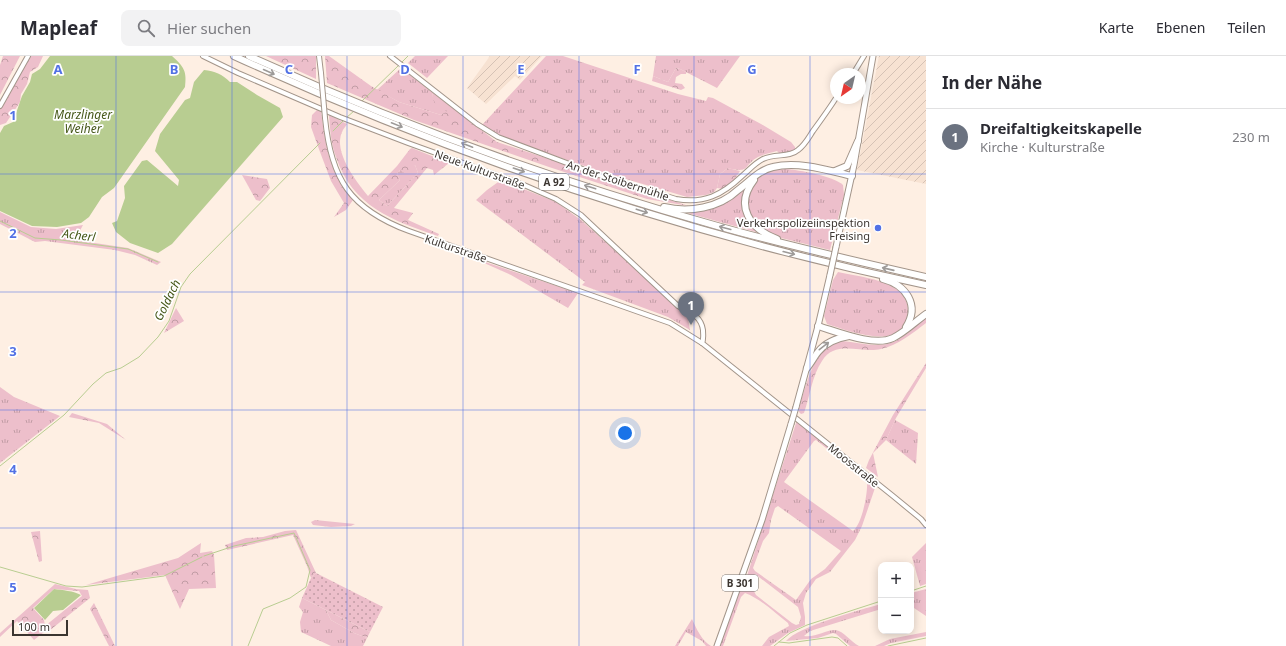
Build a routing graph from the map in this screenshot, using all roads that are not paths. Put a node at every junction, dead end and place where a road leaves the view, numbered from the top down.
1 (28, 56) edge
2 (203, 56) edge
3 (234, 56) edge
4 (249, 56) edge
5 (319, 56) edge
6 (390, 56) edge
7 (864, 56) edge
8 (873, 56) edge
9 (857, 68) edge
10 (1, 100) edge
11 (832, 104) edge
12 (355, 105) junction
13 (0, 106) edge
14 (362, 108) junction
15 (858, 141) junction
16 (834, 172) junction
17 (757, 175) junction
18 (852, 176) junction
19 (641, 203) junction
20 (789, 246) junction
21 (870, 273) junction
22 (926, 278) edge
23 (926, 285) edge
24 (926, 314) edge
25 (818, 326) junction
26 (903, 331) junction
27 (850, 336) junction
28 (702, 343) junction
29 (807, 368) junction
30 (926, 525) edge
31 (717, 646) edge

1 - 10 street
2 - 28 street, Neue Kulturstraße
3 -> 12 highway, A 92
4 - 12 highway, A 92
5 - 28 street, Kulturstraße, bridge
6 - 11 street, An der Stoibermühle
7 - 9 street
8 - 15 main road
10 - 13 street
12 - 14 highway, A 92
19 -> 14 highway, A 92
14 -> 21 highway, A 92
15 - 16 highway
15 - 18 main road
16 - 17 highway
16 - 18 highway
17 - 19 highway
17 - 20 highway
18 - 25 main road, B 301, bridge
20 -> 19 highway, A 92
22 -> 20 highway, A 92
21 - 23 highway, A 92
21 - 26 highway
24 - 26 highway
25 - 27 highway
25 - 29 main road, B 301
26 - 27 highway
29 -> 27 highway
28 - 30 street, Moosstraße
29 - 31 main road, B 301, bridge

